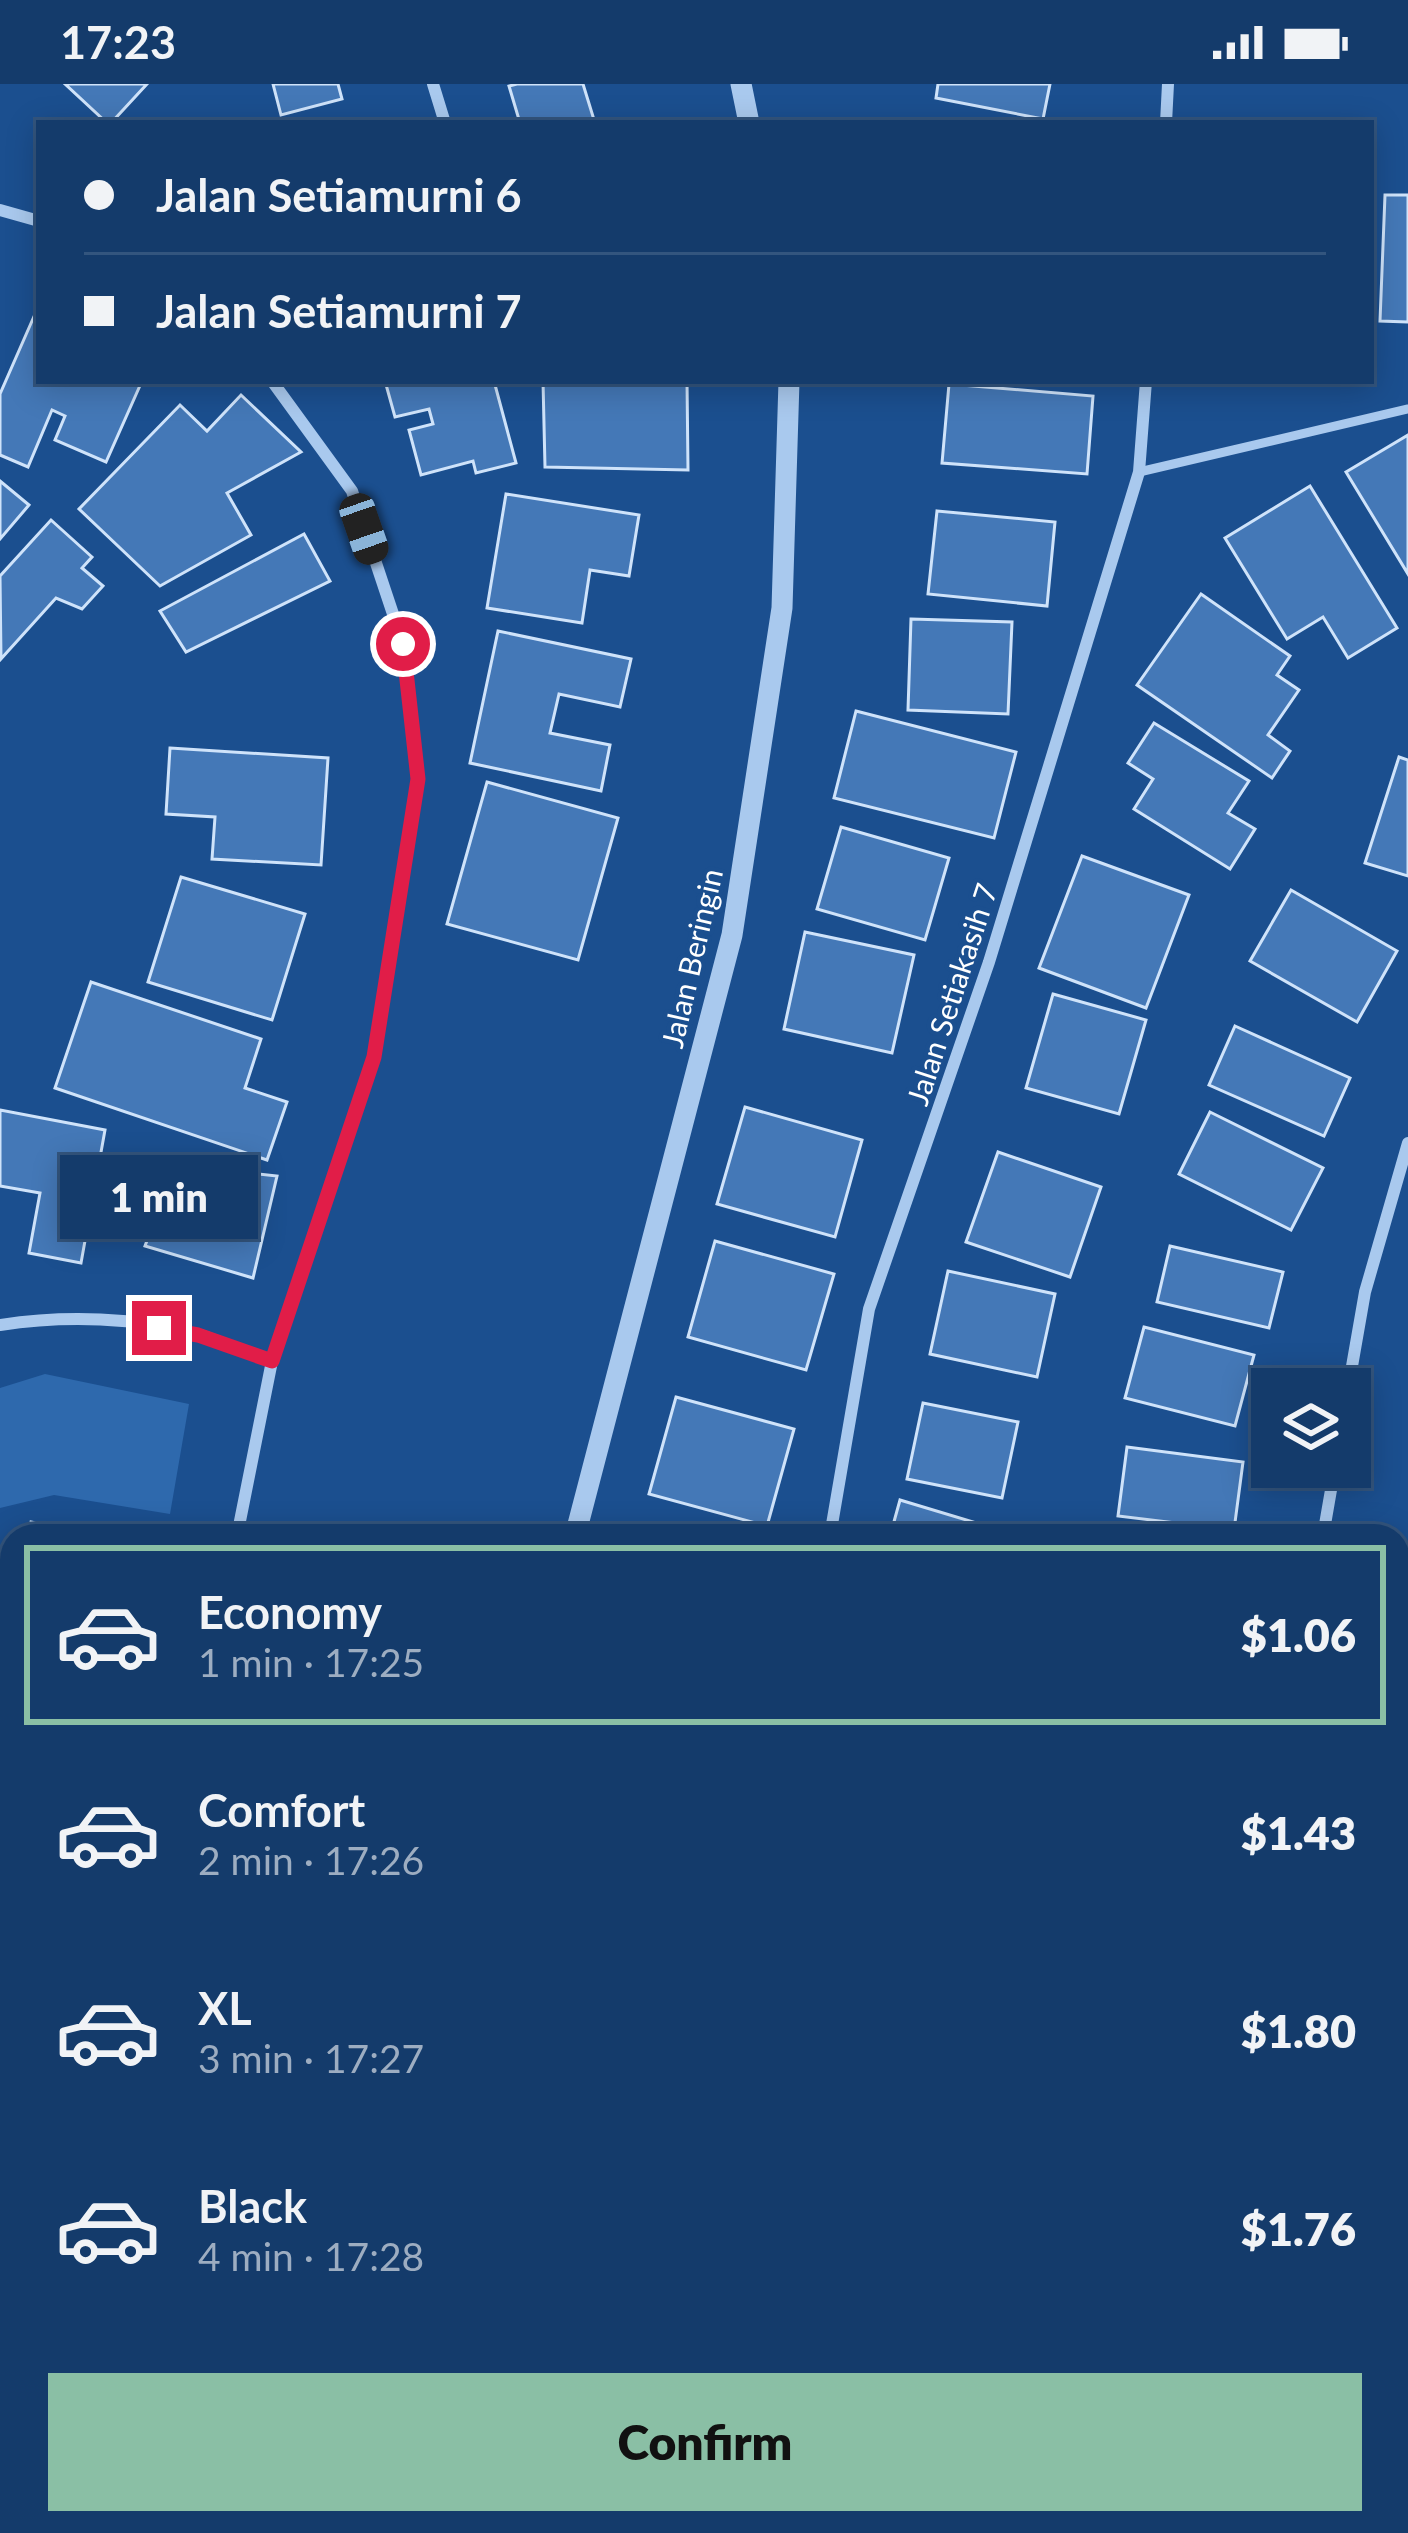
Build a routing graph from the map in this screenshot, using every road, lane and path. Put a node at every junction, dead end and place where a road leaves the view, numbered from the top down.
1 (434, 84) edge
2 (741, 84) edge
3 (1168, 84) edge
4 (444, 120) edge
5 (748, 120) edge
6 (1166, 120) edge
7 (0, 210) edge
8 (36, 220) edge
9 (274, 384) edge
10 (788, 384) edge
11 (1146, 384) edge
12 (1408, 409) edge
13 (1139, 472) junction
14 (1408, 1143) edge
15 (0, 1325) edge
16 (272, 1361) junction
17 (1352, 1368) edge
18 (1331, 1488) edge
19 (239, 1524) edge
20 (578, 1524) edge
21 (832, 1524) edge
22 (1325, 1524) edge

1 - 4 street
2 - 5 street
3 - 6 street
7 - 8 street
9 - 16 street
10 - 20 street, Jalan Beringin
11 - 13 street, Jalan Setiakasih 7
12 - 13 lane
13 - 21 street, Jalan Setiakasih 7
14 - 17 street
15 - 16 street
16 - 19 street
18 - 22 street

